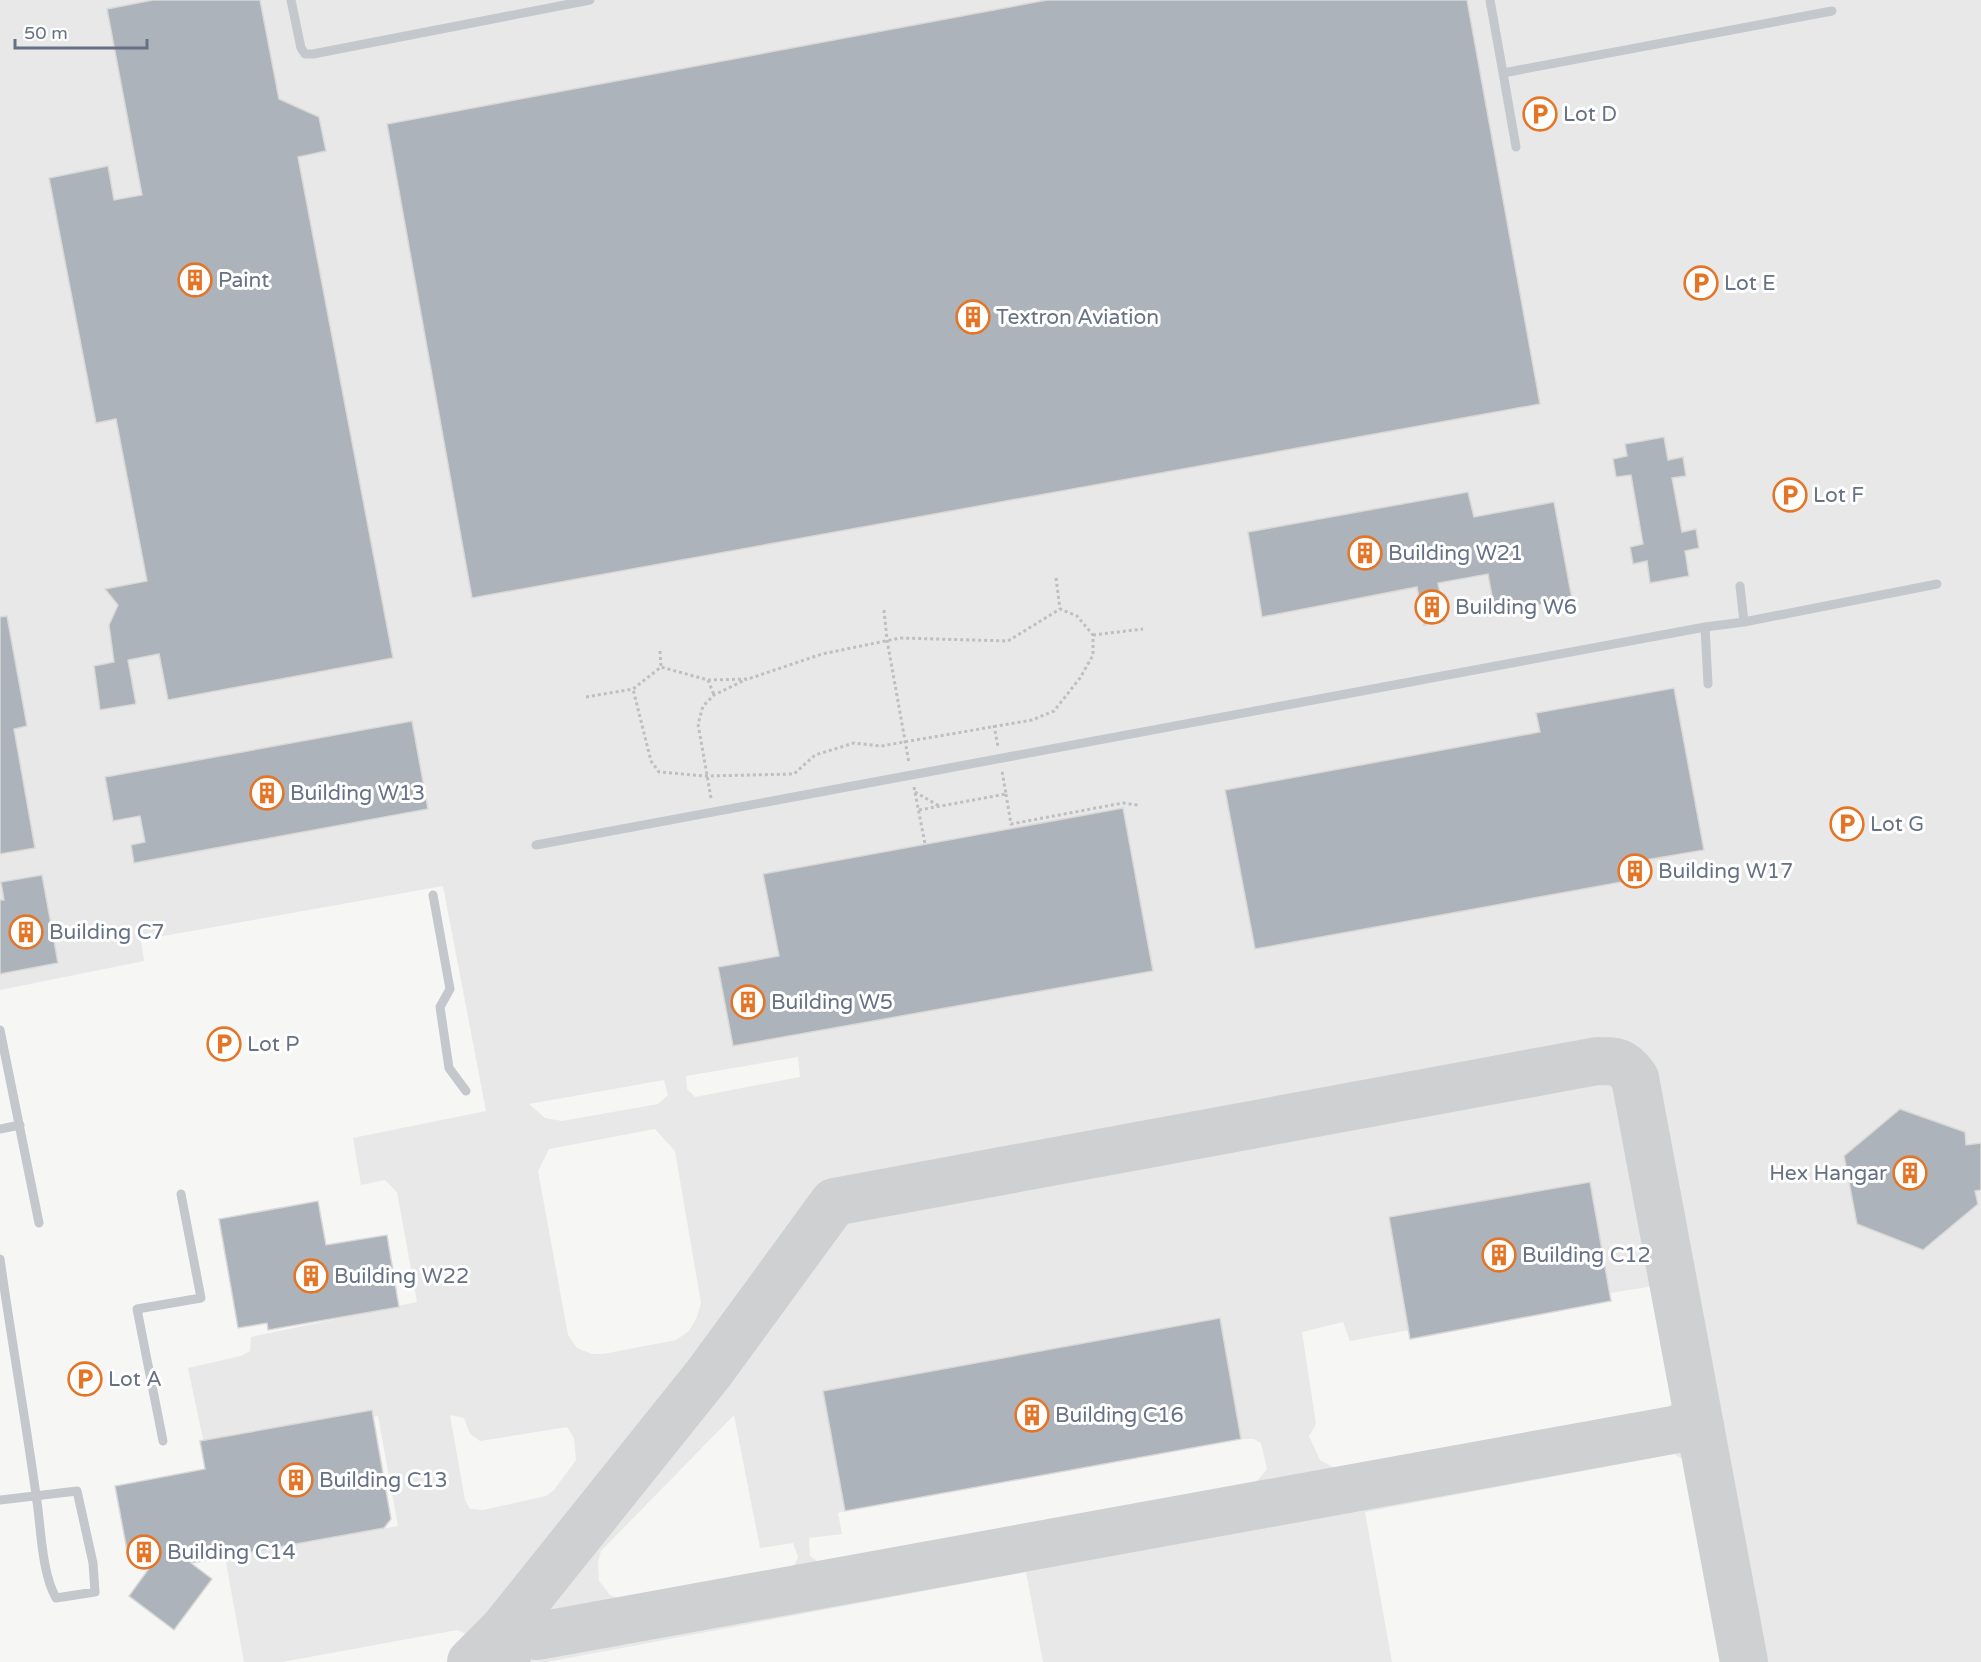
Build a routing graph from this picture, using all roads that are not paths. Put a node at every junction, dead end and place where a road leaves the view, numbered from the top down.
1 (291, 0) edge
2 (590, 0) edge
3 (1490, 0) edge
4 (1832, 11) dead end
5 (1503, 73) junction
6 (1516, 147) dead end
7 (1937, 584) dead end
8 (1740, 586) dead end
9 (1744, 622) junction
10 (1705, 627) junction
11 (1708, 684) dead end
12 (536, 845) dead end
13 (433, 895) dead end
14 (0, 1030) edge
15 (466, 1091) dead end
16 (20, 1125) junction
17 (0, 1129) edge
18 (181, 1194) dead end
19 (39, 1223) dead end
20 (0, 1259) edge
21 (163, 1441) dead end
22 (36, 1494) junction
23 (0, 1500) edge

1 - 2 lane
3 - 5 lane
4 - 5 lane
5 - 6 lane
7 - 9 lane
8 - 9 lane
9 - 10 lane
10 - 11 lane
10 - 12 lane
13 - 15 lane
14 - 16 lane
16 - 17 lane
16 - 19 lane
18 - 21 lane
20 - 22 lane
22 - 22 lane
22 - 23 lane

